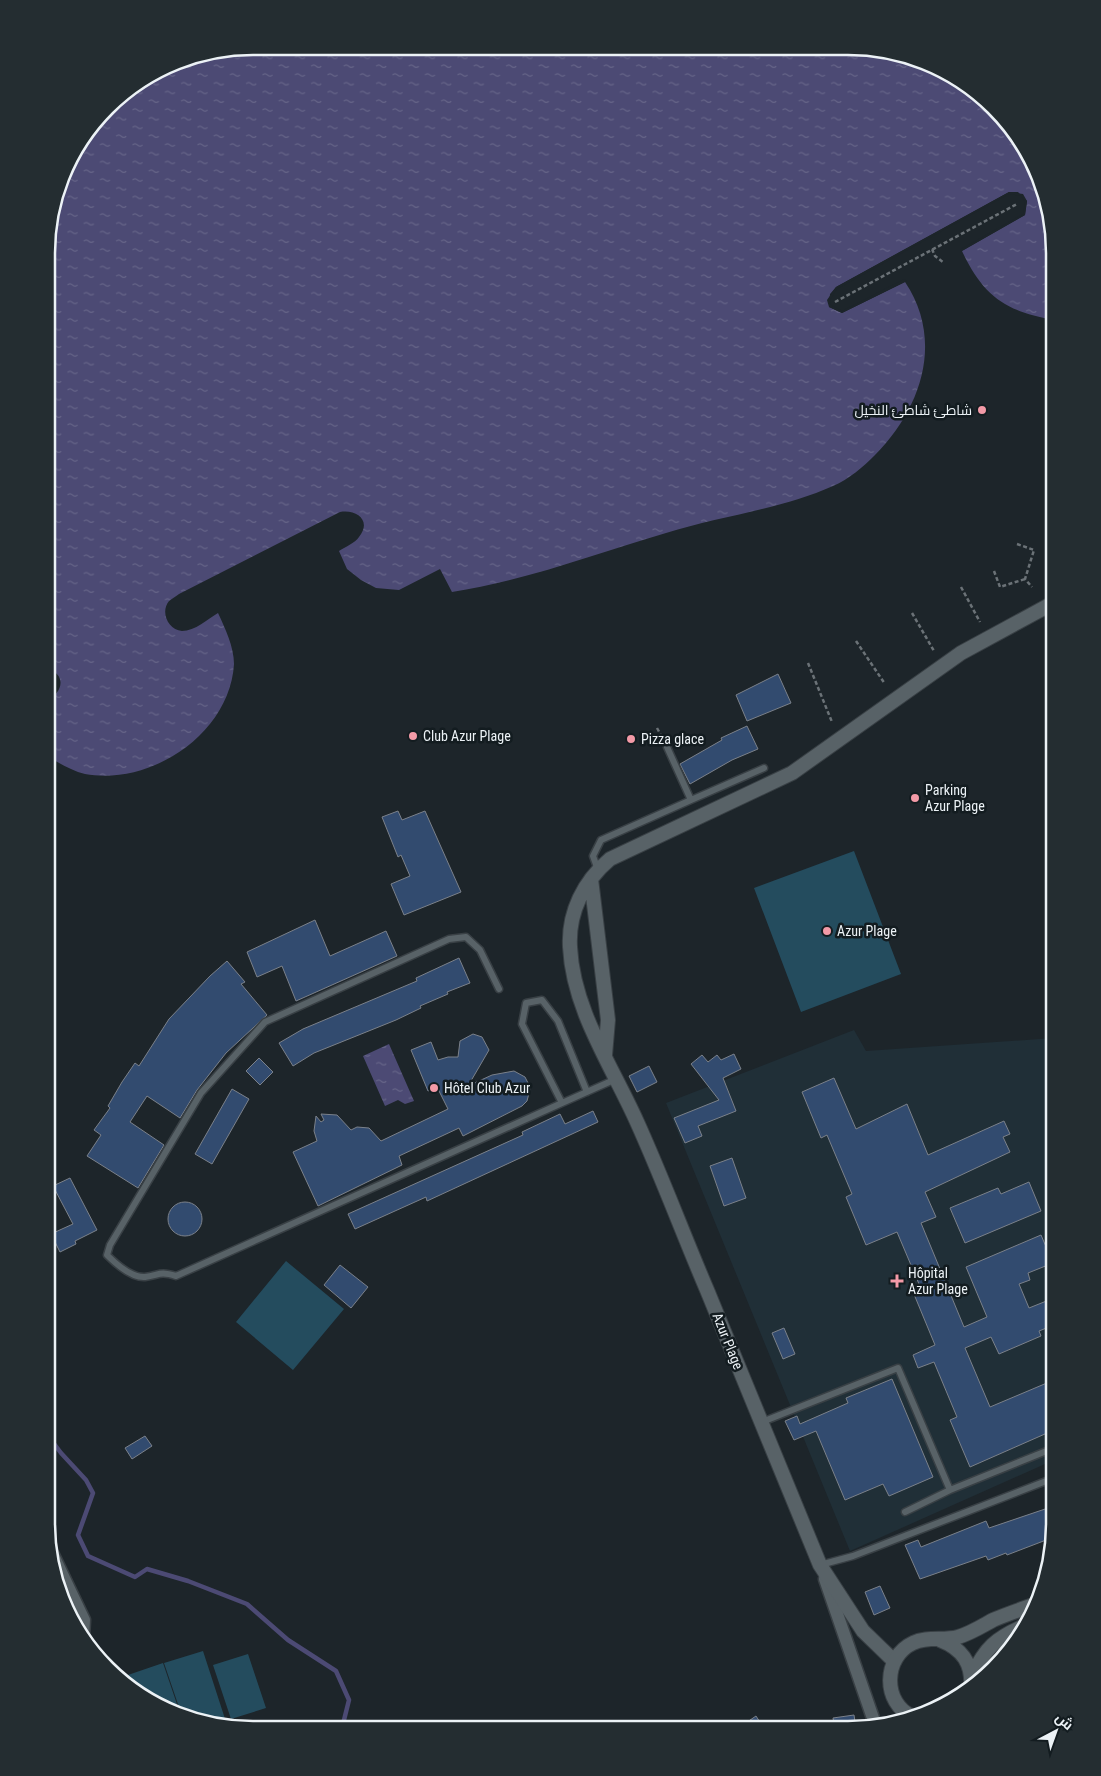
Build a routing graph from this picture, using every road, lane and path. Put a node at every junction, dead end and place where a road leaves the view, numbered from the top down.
1 (1017, 204) dead end
2 (932, 250) junction
3 (943, 262) dead end
4 (836, 302) dead end
5 (1017, 544) dead end
6 (994, 571) dead end
7 (1025, 579) junction
8 (1032, 586) dead end
9 (961, 587) dead end
10 (1046, 606) edge
11 (912, 612) dead end
12 (980, 622) dead end
13 (856, 641) dead end
14 (934, 651) dead end
15 (808, 663) dead end
16 (885, 684) dead end
17 (832, 722) dead end
18 (668, 747) dead end
19 (764, 768) dead end
20 (690, 800) junction
21 (594, 874) junction
22 (499, 989) dead end
23 (605, 1055) junction
24 (616, 1079) junction
25 (587, 1092) junction
26 (562, 1103) junction
27 (762, 1422) junction
28 (1046, 1451) edge
29 (1046, 1481) edge
30 (950, 1490) junction
31 (905, 1512) dead end
32 (820, 1565) junction
33 (63, 1578) edge
34 (1027, 1607) edge
35 (83, 1625) edge
36 (1015, 1630) edge
37 (940, 1640) junction
38 (894, 1661) junction
39 (974, 1675) edge
40 (971, 1677) edge
41 (906, 1712) edge
42 (873, 1719) edge

1 - 2 path
2 - 3 path
2 - 4 path
5 - 7 path
6 - 7 path
7 - 8 path
9 - 12 path
10 - 21 street, Azur Plage
11 - 14 path
13 - 16 path
15 - 17 path
18 - 20 lane
19 - 20 lane
20 - 21 lane
21 - 23 street, Azur Plage
21 - 23 street, Azur Plage
22 - 26 lane
23 - 24 street, Azur Plage
24 - 25 lane
24 - 27 street, Azur Plage
25 - 26 lane
25 - 26 lane
27 - 30 lane
27 - 32 street, Azur Plage
28 - 30 lane
29 - 32 lane
30 - 31 lane
32 - 38 street
32 - 42 street, Azur Plage
33 - 35 street
34 - 37 street
36 - 39 street
37 - 38 street
37 - 40 street
38 - 41 street

